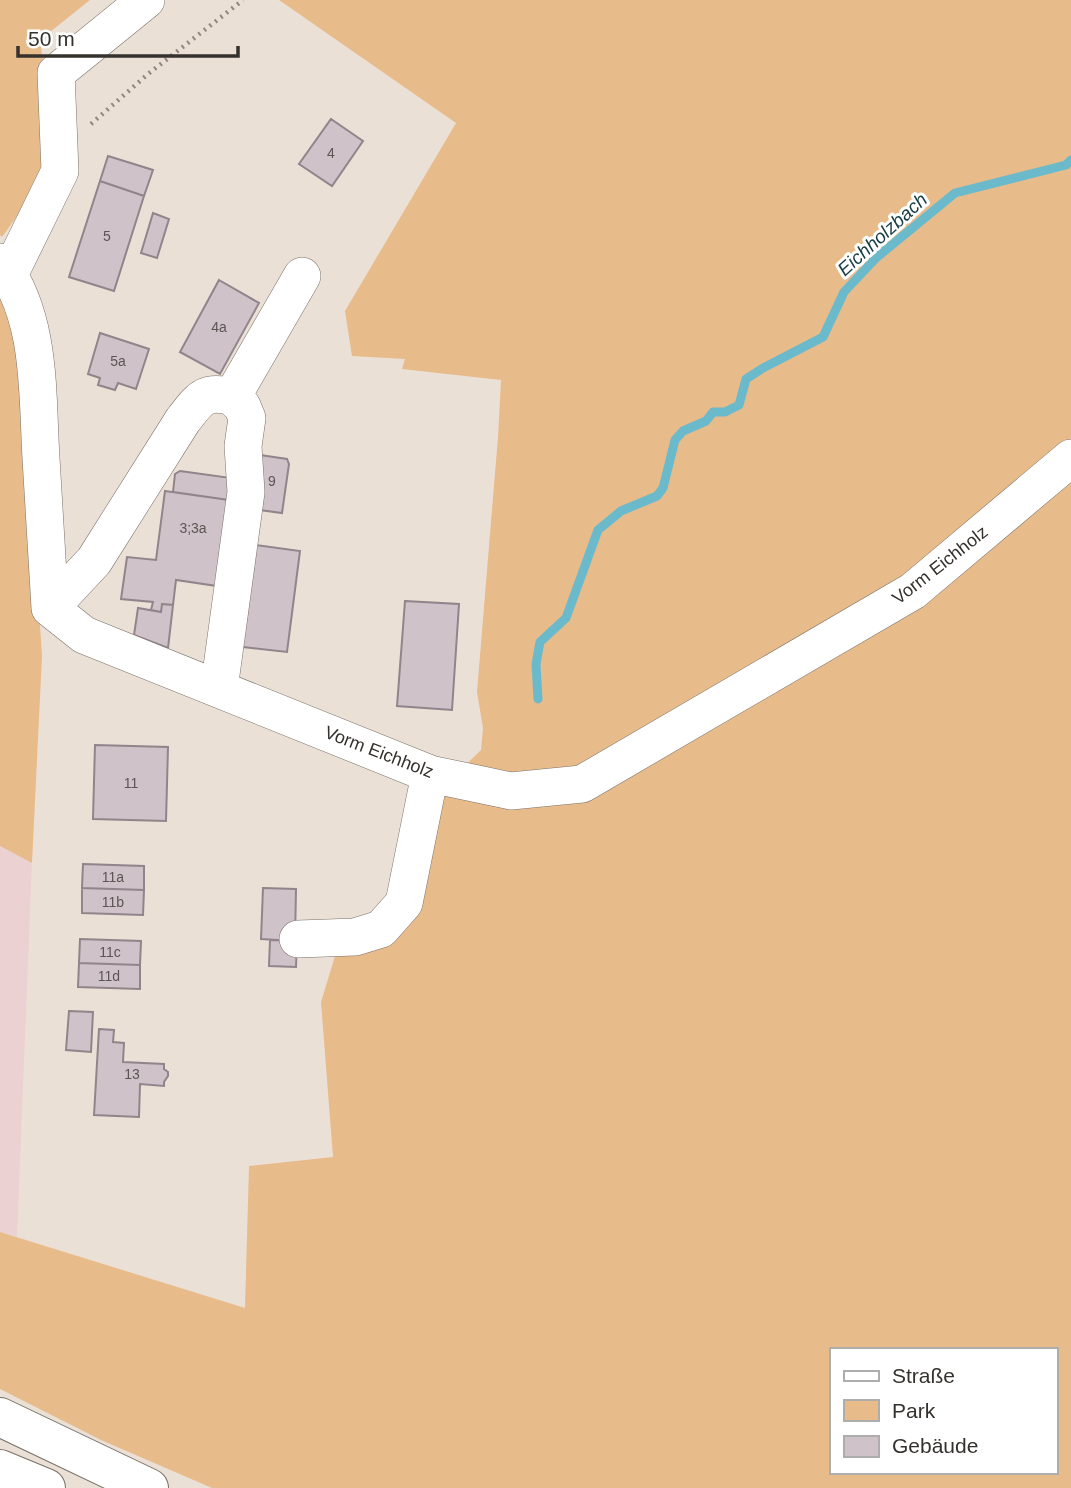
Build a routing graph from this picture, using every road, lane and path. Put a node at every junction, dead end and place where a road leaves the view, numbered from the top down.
1 (146, 0) edge
2 (243, 0) edge
3 (60, 171) junction
4 (5, 269) edge
5 (302, 276) dead end
6 (232, 397) junction
7 (1071, 458) edge
8 (50, 608) junction
9 (219, 689) junction
10 (430, 774) junction
11 (298, 939) dead end
12 (0, 1417) edge
13 (0, 1469) edge
14 (46, 1488) edge
15 (149, 1488) edge

1 - 3 street
2 - 3 path
3 - 4 street
4 - 8 street
5 - 6 street
6 - 8 street
6 - 9 street
7 - 10 street, Vorm Eichholz
8 - 9 street, Vorm Eichholz
9 - 10 street, Vorm Eichholz
10 - 11 street
12 - 15 highway
13 - 14 highway

